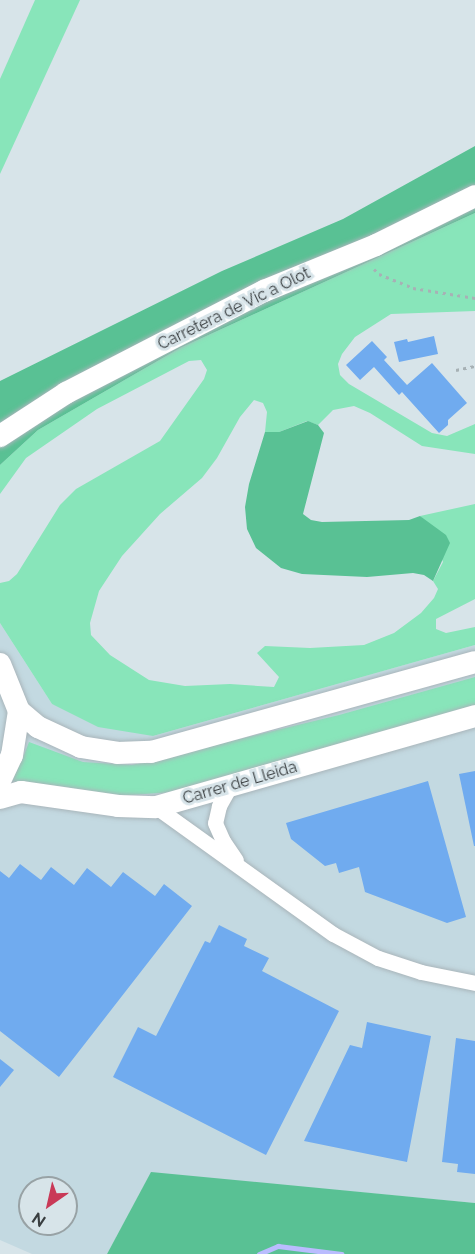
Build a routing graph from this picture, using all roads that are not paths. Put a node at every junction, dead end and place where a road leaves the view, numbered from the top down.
1 (475, 196) edge
2 (0, 436) edge
3 (475, 662) edge
4 (0, 664) edge
5 (19, 711) junction
6 (475, 716) edge
7 (0, 781) edge
8 (230, 786) junction
9 (0, 798) edge
10 (156, 807) junction
11 (243, 869) junction
12 (475, 983) edge

1 - 2 street, Carretera de Vic a Olot
3 - 5 street
4 - 5 street
5 - 7 street
6 - 8 street, Carrer de Lleida
8 - 10 street, Carrer de Lleida
8 - 11 street
9 - 10 street, Carrer de Lleida
10 - 11 street
11 - 12 street

